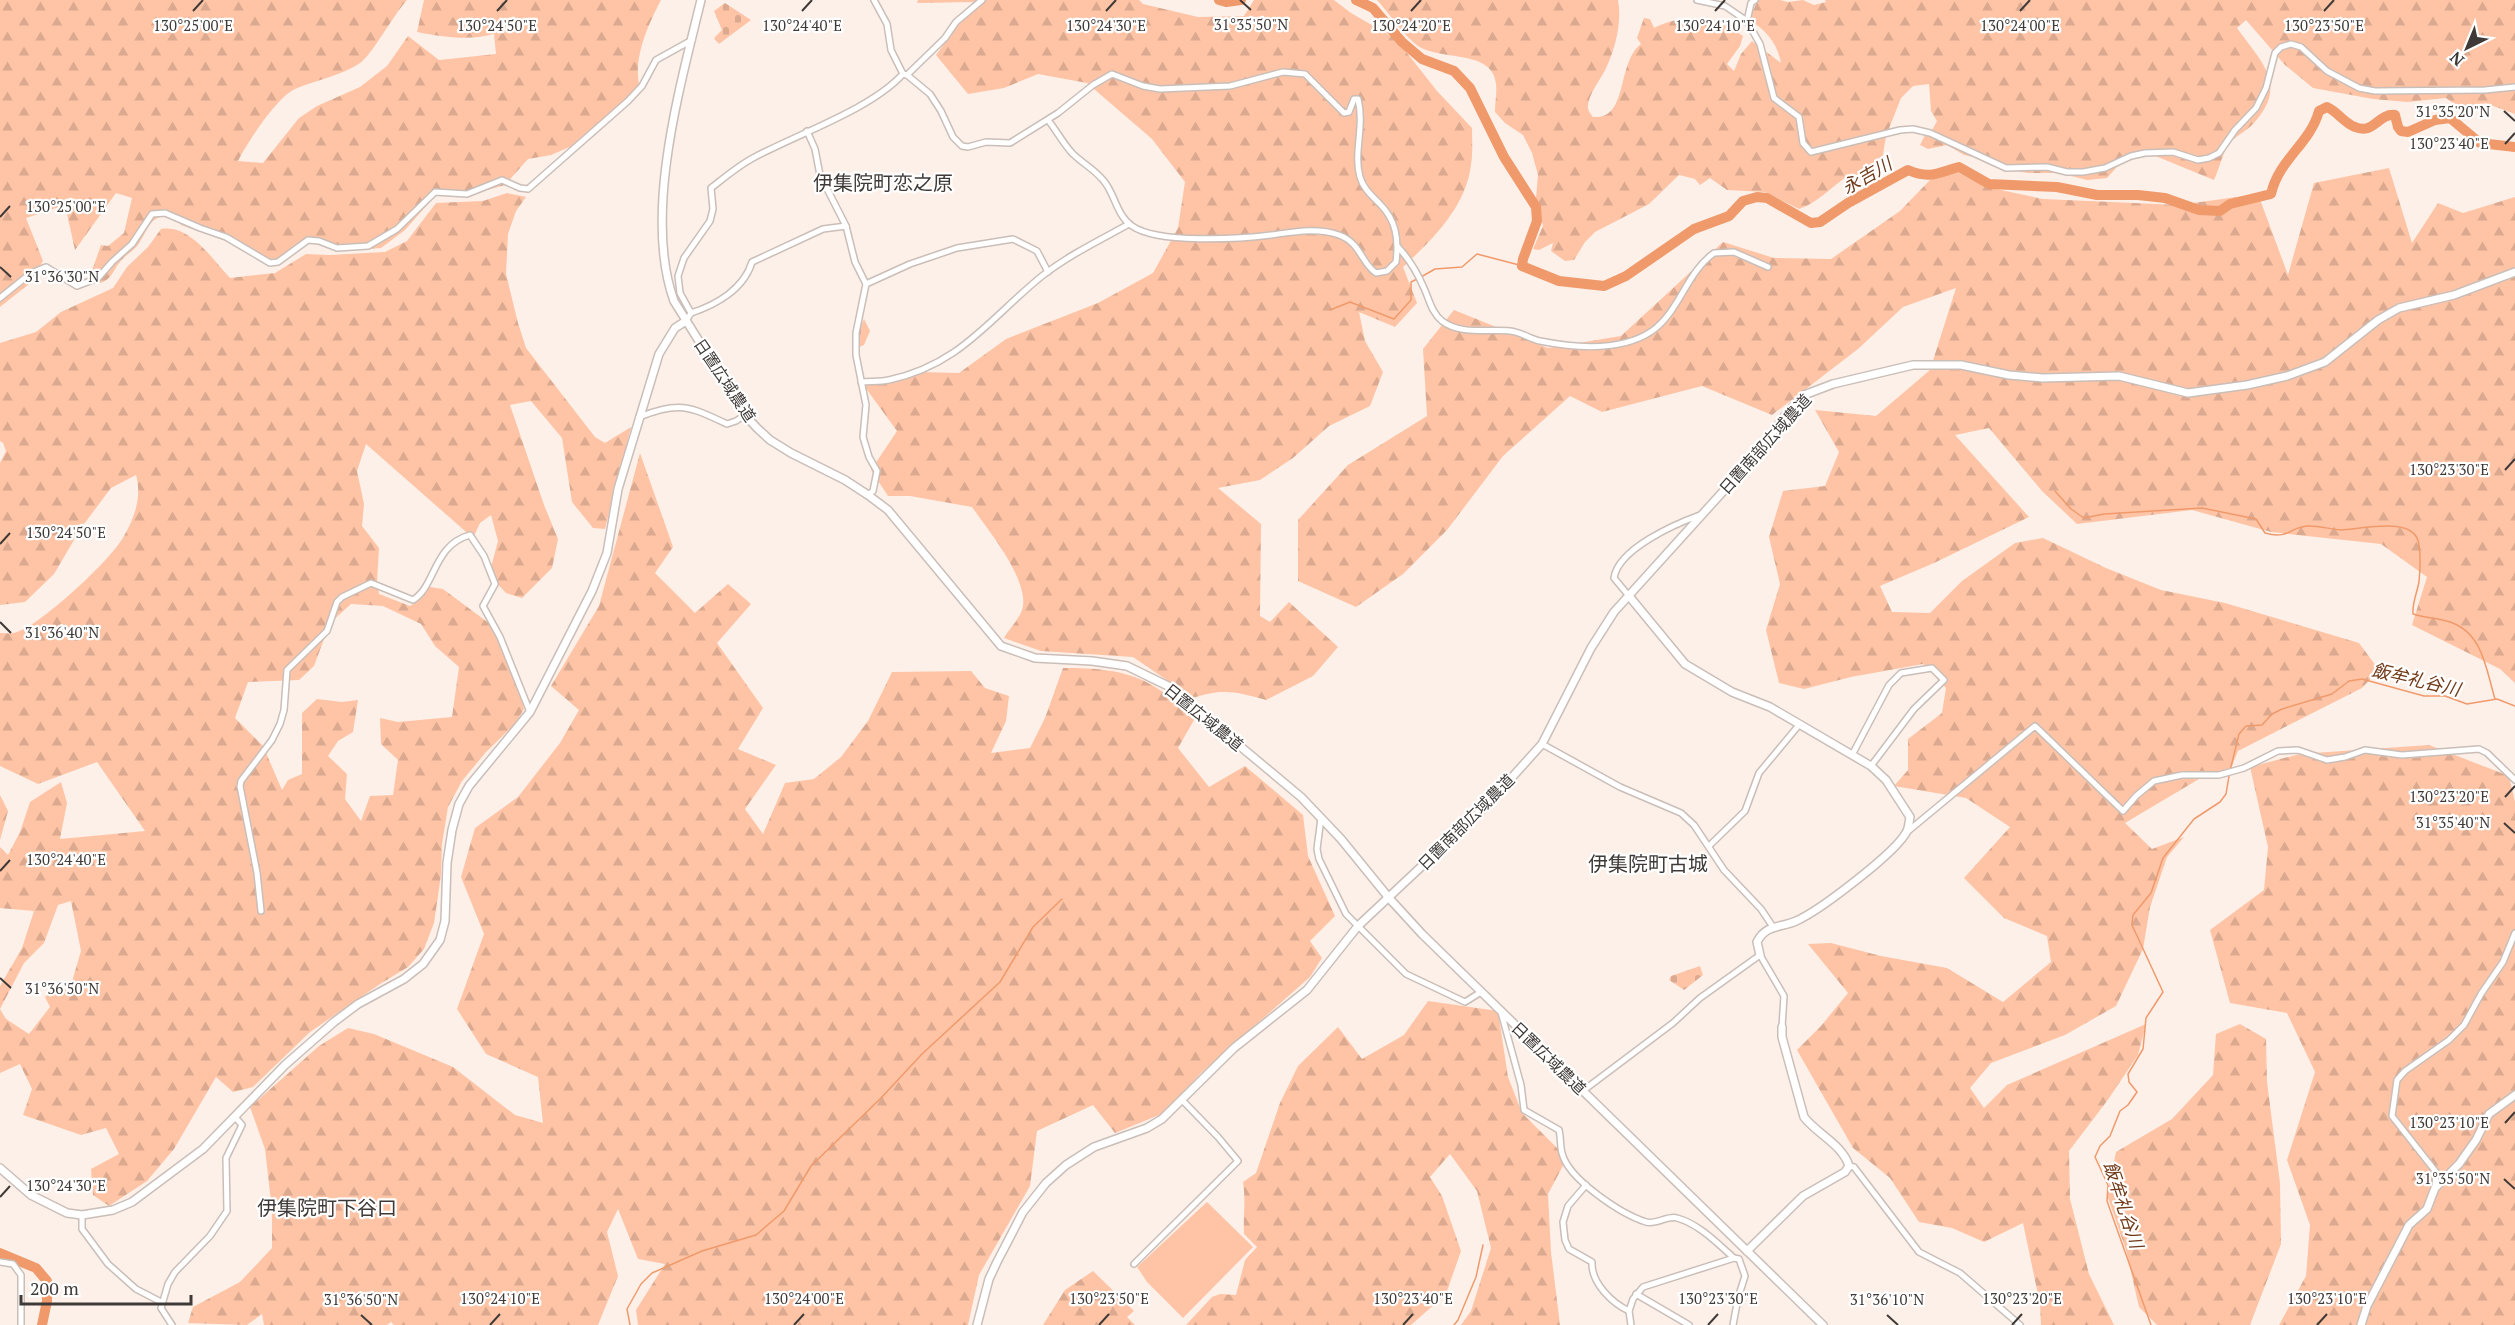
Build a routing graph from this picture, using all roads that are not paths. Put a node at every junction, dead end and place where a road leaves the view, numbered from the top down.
1 (701, 0) edge
2 (874, 0) edge
3 (982, 0) edge
4 (1697, 0) edge
5 (1755, 0) edge
6 (1747, 21) junction
7 (692, 40) junction
8 (905, 75) junction
9 (2515, 87) edge
10 (1048, 120) junction
11 (807, 131) junction
12 (1130, 224) junction
13 (846, 226) junction
14 (1398, 247) junction
15 (1768, 267) dead end
16 (1048, 272) junction
17 (2515, 272) edge
18 (866, 284) junction
19 (0, 298) edge
20 (691, 313) junction
21 (686, 321) junction
22 (861, 382) junction
23 (744, 415) junction
24 (639, 417) junction
25 (868, 495) junction
26 (1702, 515) junction
27 (1629, 596) junction
28 (530, 712) junction
29 (1799, 725) junction
30 (1542, 744) junction
31 (1852, 755) junction
32 (1871, 766) junction
33 (2515, 780) edge
34 (1321, 818) junction
35 (1907, 832) junction
36 (1709, 846) junction
37 (1389, 898) junction
38 (261, 911) dead end
39 (1358, 926) junction
40 (1773, 927) junction
41 (2515, 933) edge
42 (1760, 955) junction
43 (1481, 992) junction
44 (1501, 1012) junction
45 (1782, 1027) joint
46 (1584, 1090) junction
47 (2515, 1095) edge
48 (1182, 1100) junction
49 (235, 1117) junction
50 (1850, 1166) junction
51 (0, 1168) edge
52 (1586, 1185) junction
53 (2435, 1188) junction
54 (82, 1215) junction
55 (1747, 1251) junction
56 (1736, 1259) junction
57 (0, 1262) edge
58 (1134, 1264) dead end
59 (1636, 1294) junction
60 (163, 1303) junction
61 (1629, 1311) junction
62 (21, 1325) edge
63 (172, 1325) edge
64 (977, 1325) edge
65 (1630, 1325) edge
66 (1689, 1325) edge
67 (1732, 1325) edge
68 (1823, 1325) edge
69 (2020, 1325) edge
70 (2361, 1325) edge

1 - 7 street, 日置広域農道
2 - 8 street
3 - 8 street
4 - 6 street
5 - 6 street
6 - 9 street
7 - 19 street
7 - 21 street, 日置広域農道
8 - 10 street
8 - 11 street
10 - 12 street
10 - 14 street
11 - 13 street
11 - 20 street
12 - 14 street
12 - 16 street
13 - 18 street
13 - 20 street
14 - 15 street
16 - 18 street
16 - 22 street
17 - 26 street, 日置南部広域農道
18 - 22 street
20 - 21 street
21 - 23 street, 日置広域農道
21 - 24 street
22 - 25 street
23 - 24 street
23 - 25 street, 日置広域農道
24 - 28 street
25 - 34 street, 日置広域農道
26 - 27 street, 日置南部広域農道
26 - 27 street
27 - 29 street
27 - 30 street, 日置南部広域農道
28 - 38 street
28 - 49 street
29 - 31 street
29 - 36 street
30 - 36 street
30 - 37 street, 日置南部広域農道
31 - 32 street
31 - 32 street
32 - 35 street
33 - 35 street
34 - 37 street, 日置広域農道
34 - 39 street
35 - 40 street
36 - 40 street
37 - 39 street, 日置南部広域農道
37 - 43 street, 日置広域農道
39 - 43 street
39 - 48 street, 日置南部広域農道
40 - 42 street
41 - 53 street
42 - 45 street
42 - 46 street
43 - 44 street, 日置広域農道
44 - 46 street, 日置広域農道
44 - 52 street
45 - 50 street
46 - 55 street, 日置広域農道
47 - 53 street
48 - 58 street
48 - 64 street, 日置南部広域農道
49 - 54 street
49 - 60 street
50 - 55 street
50 - 69 street
51 - 54 street
52 - 56 street
52 - 61 street
53 - 70 street
54 - 60 street
55 - 56 street
55 - 68 street, 日置広域農道
56 - 59 street
56 - 67 street
57 - 62 street
59 - 61 street
59 - 66 street
60 - 63 street
61 - 65 street

